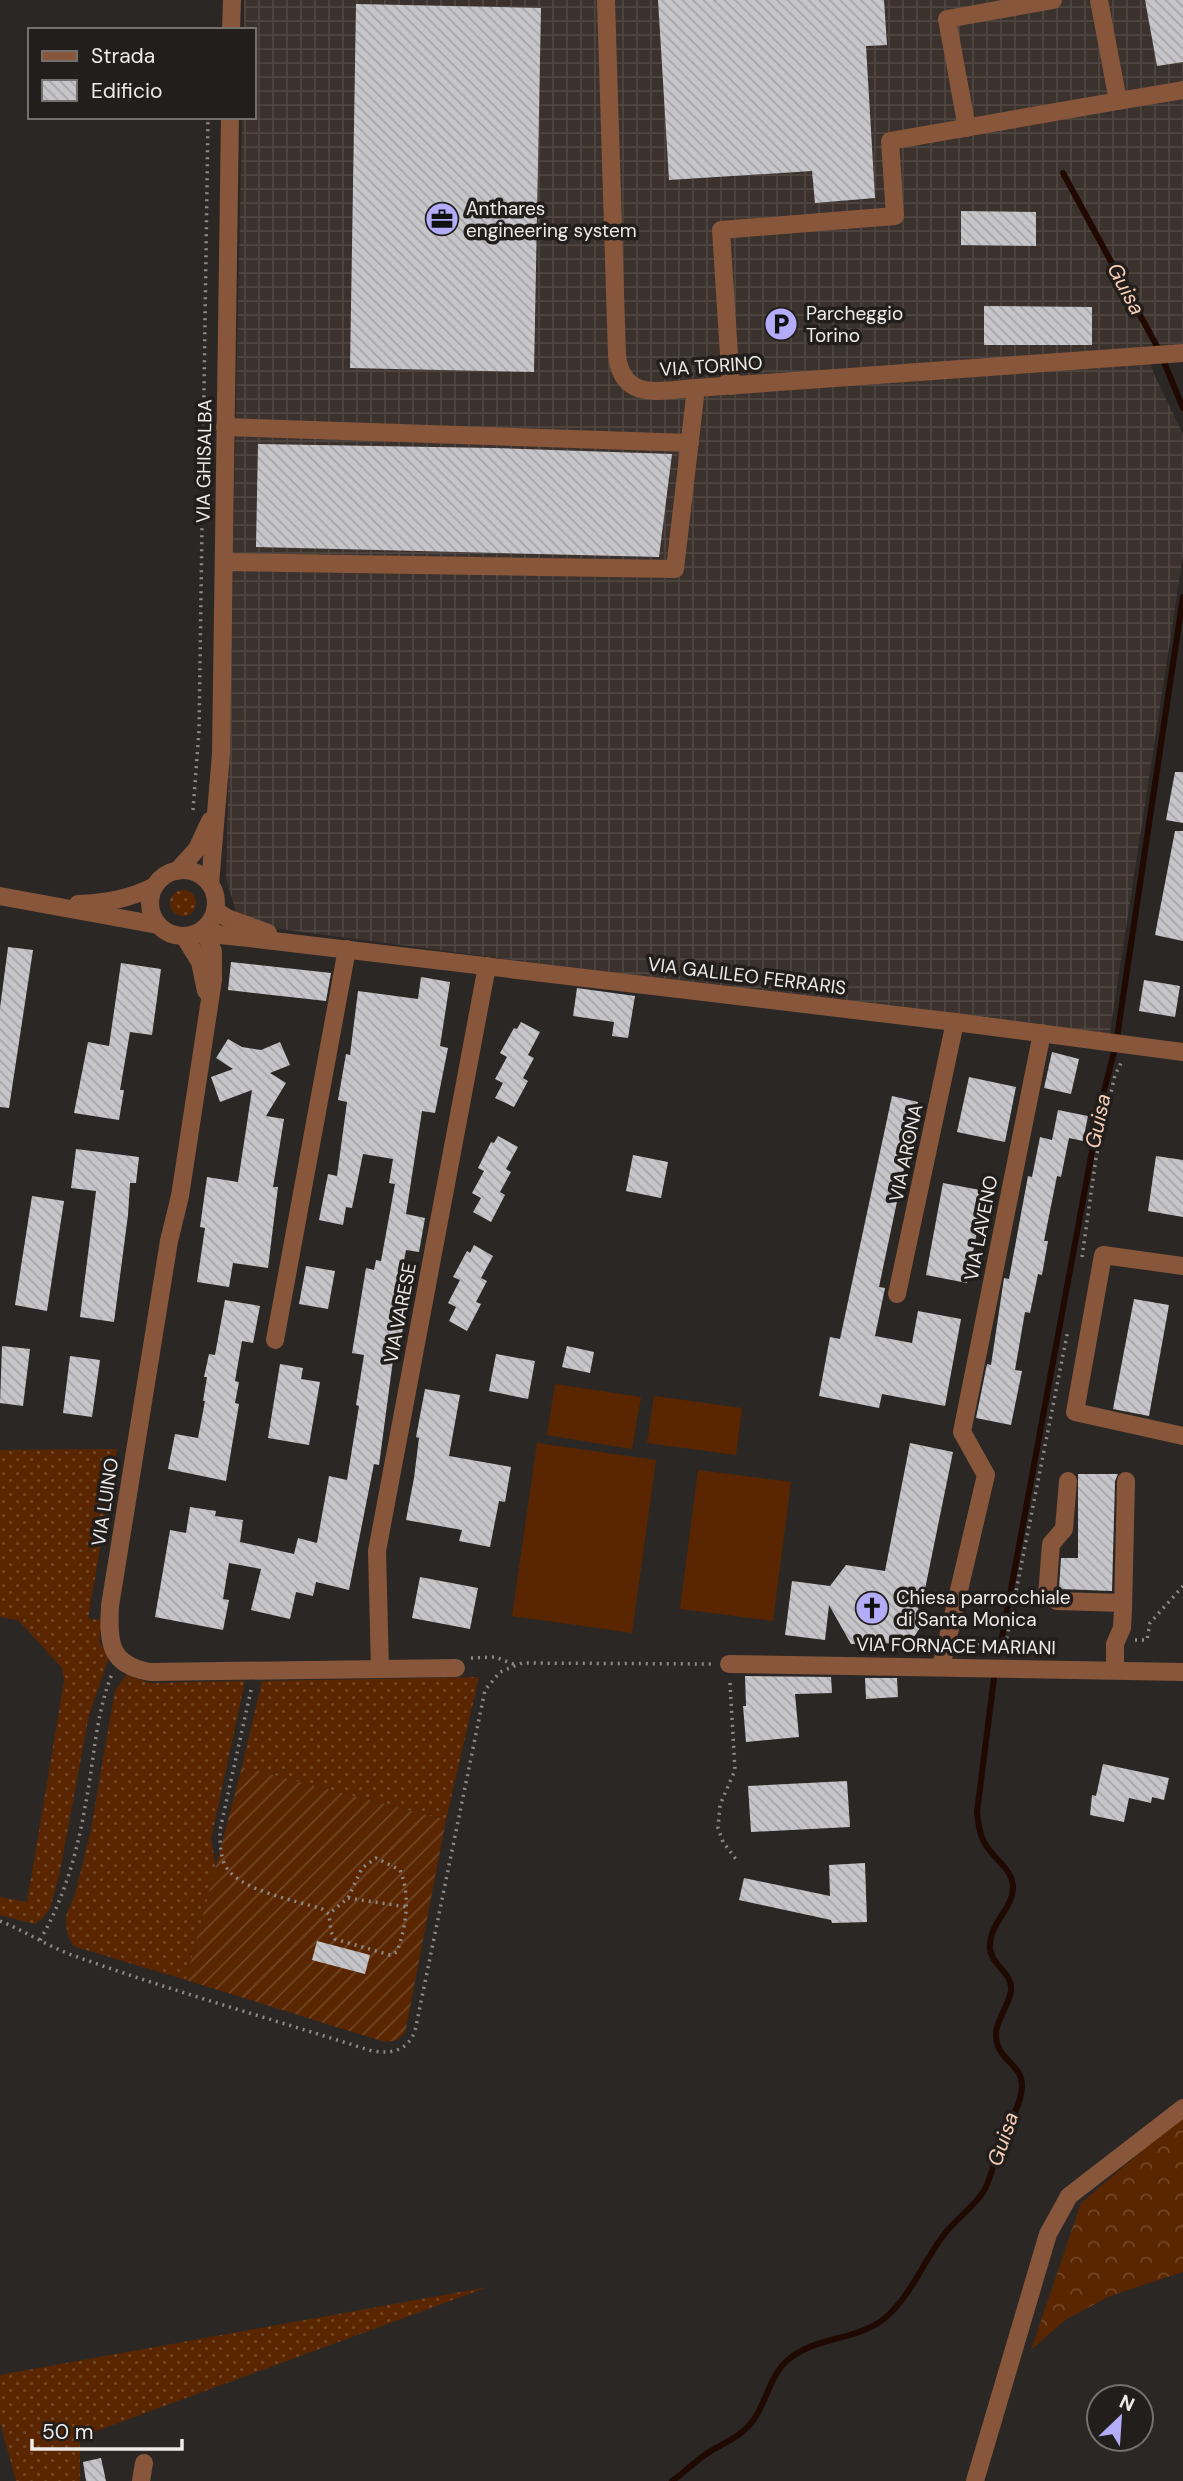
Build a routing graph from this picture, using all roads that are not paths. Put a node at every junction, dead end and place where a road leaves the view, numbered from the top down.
1 (232, 0) edge
2 (606, 0) edge
3 (1053, 0) edge
4 (1099, 0) edge
5 (232, 28) edge
6 (1183, 90) edge
7 (1118, 101) junction
8 (230, 119) edge
9 (967, 128) junction
10 (1169, 354) edge
11 (731, 386) junction
12 (696, 388) junction
13 (225, 427) junction
14 (690, 443) junction
15 (224, 562) junction
16 (215, 804) junction
17 (177, 871) junction
18 (210, 884) junction
19 (155, 886) junction
20 (0, 896) edge
21 (56, 906) junction
22 (215, 910) junction
23 (158, 925) junction
24 (204, 929) junction
25 (184, 936) junction
26 (305, 945) junction
27 (347, 949) junction
28 (486, 966) junction
29 (206, 1016) junction
30 (955, 1022) junction
31 (1042, 1033) junction
32 (1183, 1052) edge
33 (1183, 1266) edge
34 (897, 1294) dead end
35 (275, 1340) dead end
36 (1183, 1436) edge
37 (1068, 1480) dead end
38 (1126, 1481) dead end
39 (1123, 1603) junction
40 (729, 1664) road end
41 (941, 1667) junction
42 (456, 1668) road end
43 (380, 1669) junction
44 (1115, 1670) junction
45 (1183, 1672) edge
46 (1183, 2108) edge
47 (975, 2481) edge

1 - 5 street
2 - 12 street, VIA TORINO
3 - 9 street
4 - 7 street
6 - 7 street
7 - 9 street
8 - 13 street, VIA GHISALBA
9 - 11 street
10 - 11 street, VIA TORINO
11 - 12 street, VIA TORINO
12 - 14 street
13 - 14 street
13 - 15 street, VIA GHISALBA
14 - 15 street
15 - 16 street, VIA GHISALBA
16 - 17 street, VIA GHISALBA
16 - 18 street, VIA GHISALBA
17 - 18 street
17 - 19 street
18 - 22 street
19 - 21 street
19 - 23 street
20 - 21 street
21 - 23 street
22 - 24 street
22 - 26 street, VIA GALILEO FERRARIS
23 - 25 street
24 - 25 street
24 - 26 street, VIA GALILEO FERRARIS
24 - 29 street, VIA LUINO
25 - 29 street, VIA LUINO
26 - 27 street, VIA GALILEO FERRARIS
27 - 28 street, VIA GALILEO FERRARIS
27 - 35 street
28 - 30 street, VIA GALILEO FERRARIS
28 - 43 street, VIA VARESE
29 - 43 street, VIA LUINO
30 - 31 street, VIA GALILEO FERRARIS
30 - 34 street, VIA ARONA
31 - 32 street, VIA GALILEO FERRARIS
31 - 41 street, VIA LAVENO
33 - 36 street
37 - 39 street
38 - 39 street
39 - 44 street
40 - 41 street, VIA FORNACE MARIANI
41 - 44 street, VIA FORNACE MARIANI
42 - 43 street
44 - 45 street, VIA FORNACE MARIANI
46 - 47 street

